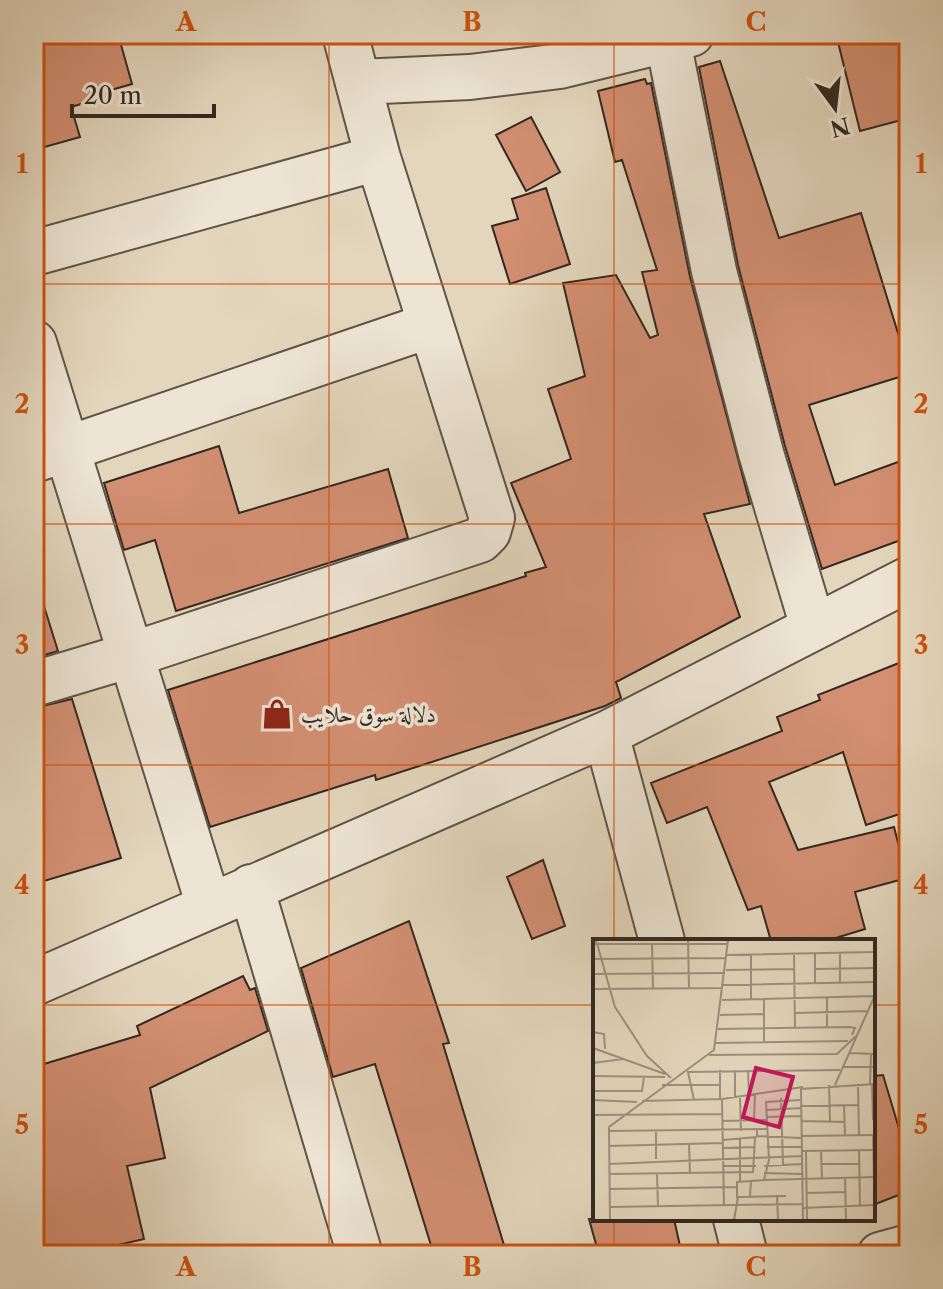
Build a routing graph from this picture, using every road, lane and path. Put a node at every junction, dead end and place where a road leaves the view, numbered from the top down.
1 (345, 34) edge
2 (680, 37) edge
3 (359, 82) junction
4 (378, 158) junction
5 (34, 253) edge
6 (431, 325) junction
7 (34, 343) edge
8 (50, 454) edge
9 (909, 579) edge
10 (813, 627) junction
11 (131, 655) junction
12 (34, 684) edge
13 (606, 734) junction
14 (251, 887) junction
15 (209, 906) junction
16 (661, 939) edge
17 (34, 983) edge
18 (736, 1221) edge
19 (909, 1247) edge
20 (360, 1255) edge
21 (745, 1255) edge
22 (880, 1255) edge

1 - 3 street
2 - 3 street
2 - 10 street
3 - 4 street
4 - 5 street
4 - 6 street
6 - 8 street
6 - 11 street
7 - 8 street
8 - 11 street
9 - 10 street
10 - 13 street
11 - 12 street
11 - 15 street
13 - 14 street
13 - 16 street
14 - 15 street
14 - 20 street
15 - 17 street
18 - 21 street
19 - 22 street

